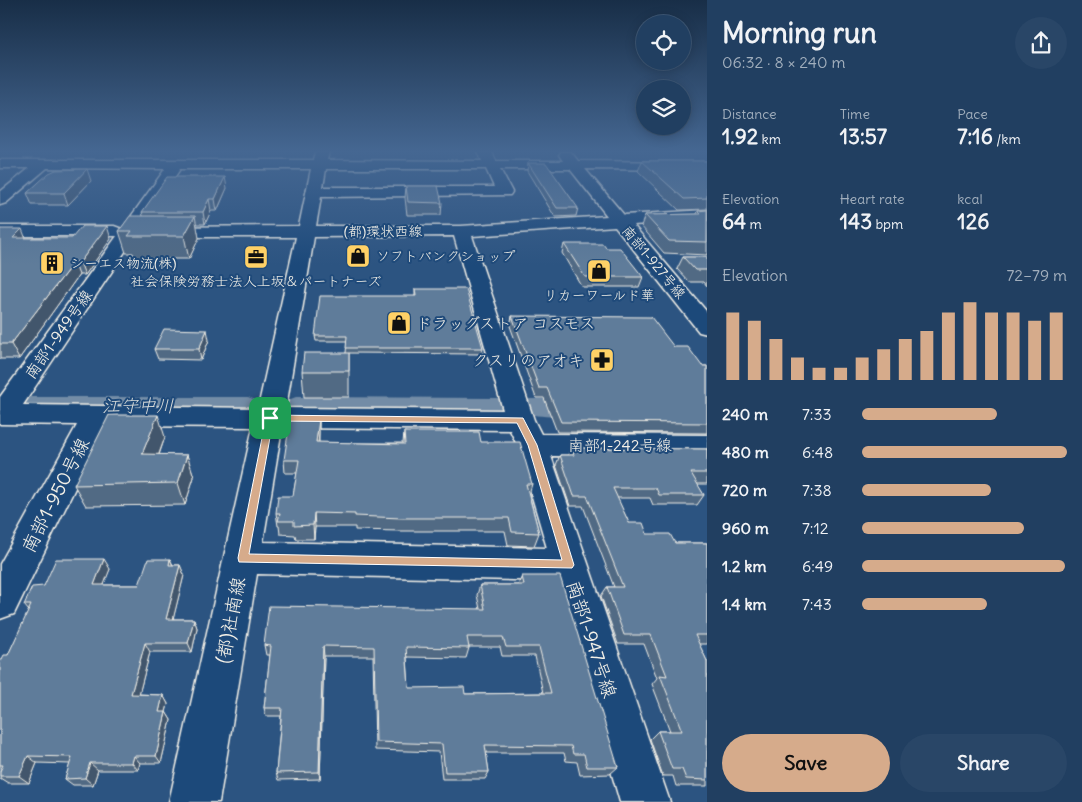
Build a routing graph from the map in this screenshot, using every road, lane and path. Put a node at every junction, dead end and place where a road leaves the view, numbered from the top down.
1 (13, 189) edge
2 (158, 189) edge
3 (503, 189) edge
4 (594, 189) edge
5 (314, 192) joint
6 (0, 200) edge
7 (707, 215) edge
8 (619, 220) junction
9 (0, 231) edge
10 (129, 231) junction
11 (460, 231) junction
12 (306, 232) junction
13 (653, 261) junction
14 (680, 262) dead end
15 (699, 307) edge
16 (707, 327) edge
17 (1, 415) edge
18 (96, 416) junction
19 (270, 418) junction
20 (526, 432) junction
21 (707, 446) edge
22 (12, 556) edge
23 (243, 558) junction
24 (568, 565) junction
25 (0, 601) edge
26 (194, 802) edge
27 (645, 802) edge

1 - 6 street
2 - 10 street, 南部1-949号線
3 - 5 street
4 - 8 street, 南部1-927号線
5 - 12 street, (都)社南線
7 - 8 street, (都)環状西線
8 - 11 street, (都)環状西線
8 - 13 street, 南部1-927号線
9 - 10 street, (都)環状西線
10 - 12 street, (都)環状西線
10 - 17 street, 南部1-949号線
11 - 12 street, (都)環状西線
11 - 20 street
12 - 19 street, (都)社南線
13 - 14 street
13 - 15 street, 南部1-927号線
15 - 16 street, 南部1-927号線
17 - 18 street, 南部1-949号線
18 - 19 street, 南部1-949号線
18 - 22 street, 南部1-950号線
19 - 20 street, 南部1-949号線
19 - 23 street, (都)社南線
20 - 21 street, 南部1-242号線
20 - 24 street, 南部1-947号線
22 - 25 street, 南部1-950号線
23 - 24 street
23 - 26 street, (都)社南線
24 - 27 street, 南部1-947号線

